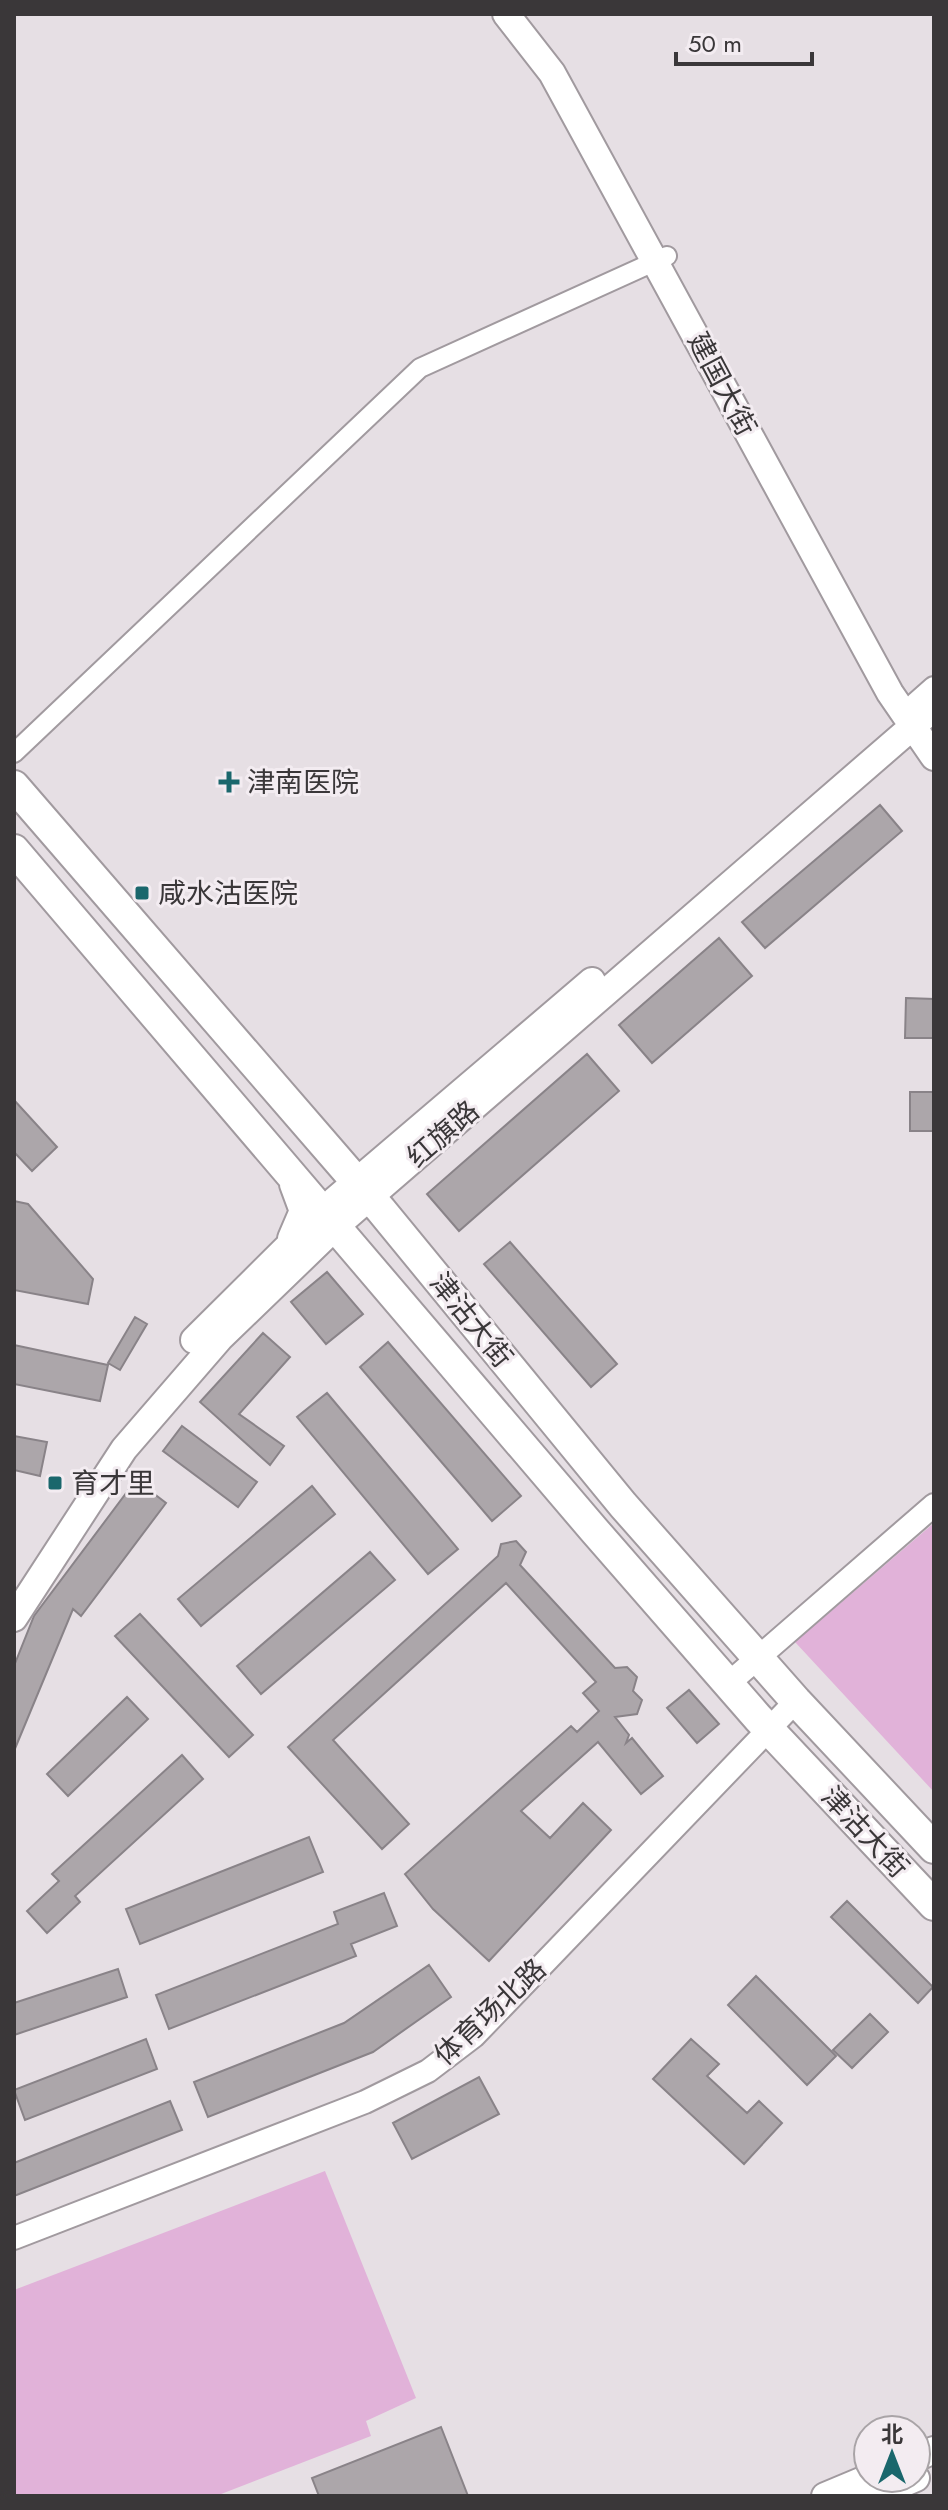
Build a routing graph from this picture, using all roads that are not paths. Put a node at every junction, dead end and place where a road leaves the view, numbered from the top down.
1 (506, 14) edge
2 (521, 14) edge
3 (661, 259) junction
4 (923, 711) edge
5 (14, 753) edge
6 (934, 757) edge
7 (14, 786) edge
8 (14, 850) edge
9 (291, 1175) junction
10 (342, 1207) junction
11 (300, 1247) junction
12 (934, 1505) edge
13 (14, 1582) edge
14 (14, 1618) edge
15 (757, 1658) junction
16 (729, 1683) junction
17 (791, 1696) junction
18 (764, 1724) junction
19 (934, 1848) edge
20 (934, 1905) edge
21 (14, 2226) edge
22 (14, 2238) edge
23 (852, 2485) edge
24 (825, 2496) edge

1 - 3 main road, 建国大街
2 - 3 main road, 建国大街
3 - 4 main road, 建国大街
3 - 5 street
4 - 6 main road, 建国大街
4 - 10 main road, 红旗路
7 - 10 main road, 津沽大街
8 - 9 main road, 津沽大街
9 - 10 main road, 津沽大街
9 - 11 main road
10 - 11 main road, 红旗路
10 - 15 main road, 津沽大街
10 - 16 main road, 津沽大街
11 - 13 main road, 红旗路
11 - 14 main road, 红旗路
12 - 15 street
15 - 16 street
15 - 17 main road, 津沽大街
16 - 18 main road, 津沽大街
17 - 18 street, 体育场北路
17 - 19 main road, 津沽大街
18 - 20 main road, 津沽大街
18 - 21 street, 体育场北路
18 - 22 street, 体育场北路
23 - 24 main road

